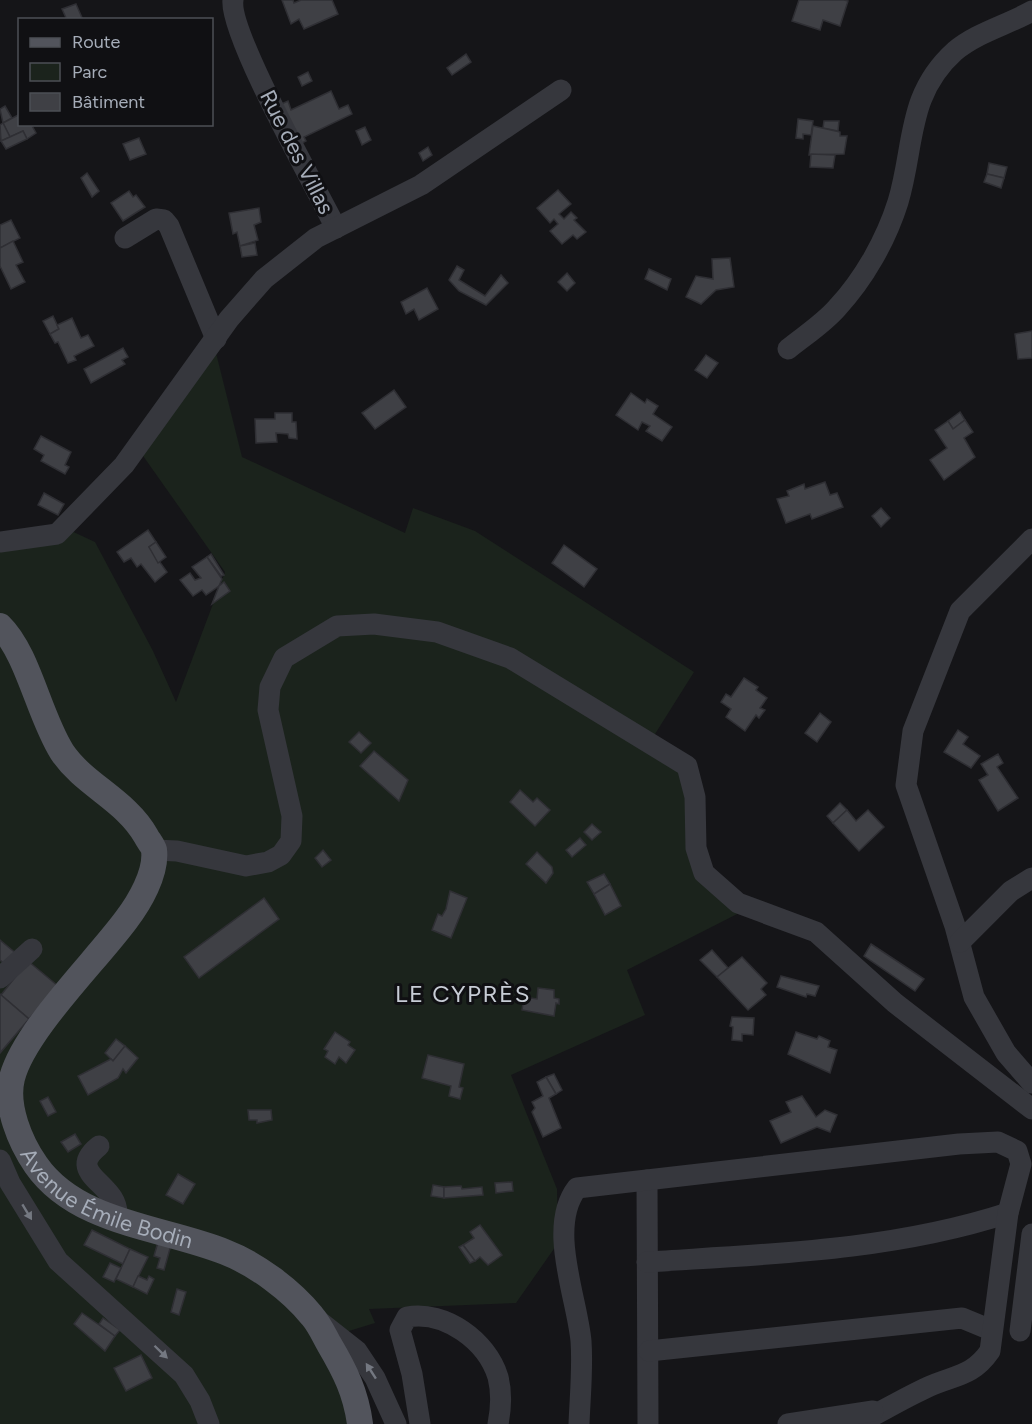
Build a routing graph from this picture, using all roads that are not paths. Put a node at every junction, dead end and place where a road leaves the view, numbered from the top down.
1 (233, 0) edge
2 (1032, 11) edge
3 (561, 90) dead end
4 (336, 228) junction
5 (125, 238) dead end
6 (216, 339) junction
7 (788, 349) dead end
8 (1032, 538) edge
9 (0, 542) edge
10 (0, 626) edge
11 (154, 850) junction
12 (1032, 878) edge
13 (960, 942) junction
14 (32, 949) dead end
15 (0, 978) edge
16 (5, 1082) edge
17 (1032, 1083) edge
18 (1032, 1109) edge
19 (99, 1146) dead end
20 (1027, 1159) edge
21 (0, 1160) edge
22 (647, 1180) junction
23 (1008, 1213) junction
24 (118, 1218) junction
25 (1032, 1234) edge
26 (647, 1262) junction
27 (313, 1316) junction
28 (1024, 1326) edge
29 (991, 1330) junction
30 (649, 1351) junction
31 (885, 1409) junction
32 (209, 1424) edge
33 (360, 1424) edge
34 (396, 1424) edge
35 (420, 1424) edge
36 (498, 1424) edge
37 (579, 1424) edge
38 (648, 1424) edge
39 (788, 1424) edge
40 (857, 1424) edge

1 - 4 street, Rue des Villas
2 - 7 street
3 - 4 street
4 - 6 street
5 - 6 street
6 - 9 street
8 - 13 street
10 - 11 main road
11 - 16 main road, Avenue Émile Bodin
11 - 18 street
12 - 13 street
13 - 17 street
14 - 15 street
16 - 24 main road, Avenue Émile Bodin
19 - 24 street
20 - 22 street
20 - 23 street
21 -> 32 street
22 - 26 street
22 - 37 street
23 - 26 street
23 - 29 street
24 - 27 main road, Avenue Émile Bodin
25 - 28 street
26 - 30 street
27 - 33 main road, Avenue Émile Bodin
34 -> 27 street
29 - 30 street
29 - 31 street
30 - 38 street
31 - 39 street
31 - 40 street
35 - 36 street

